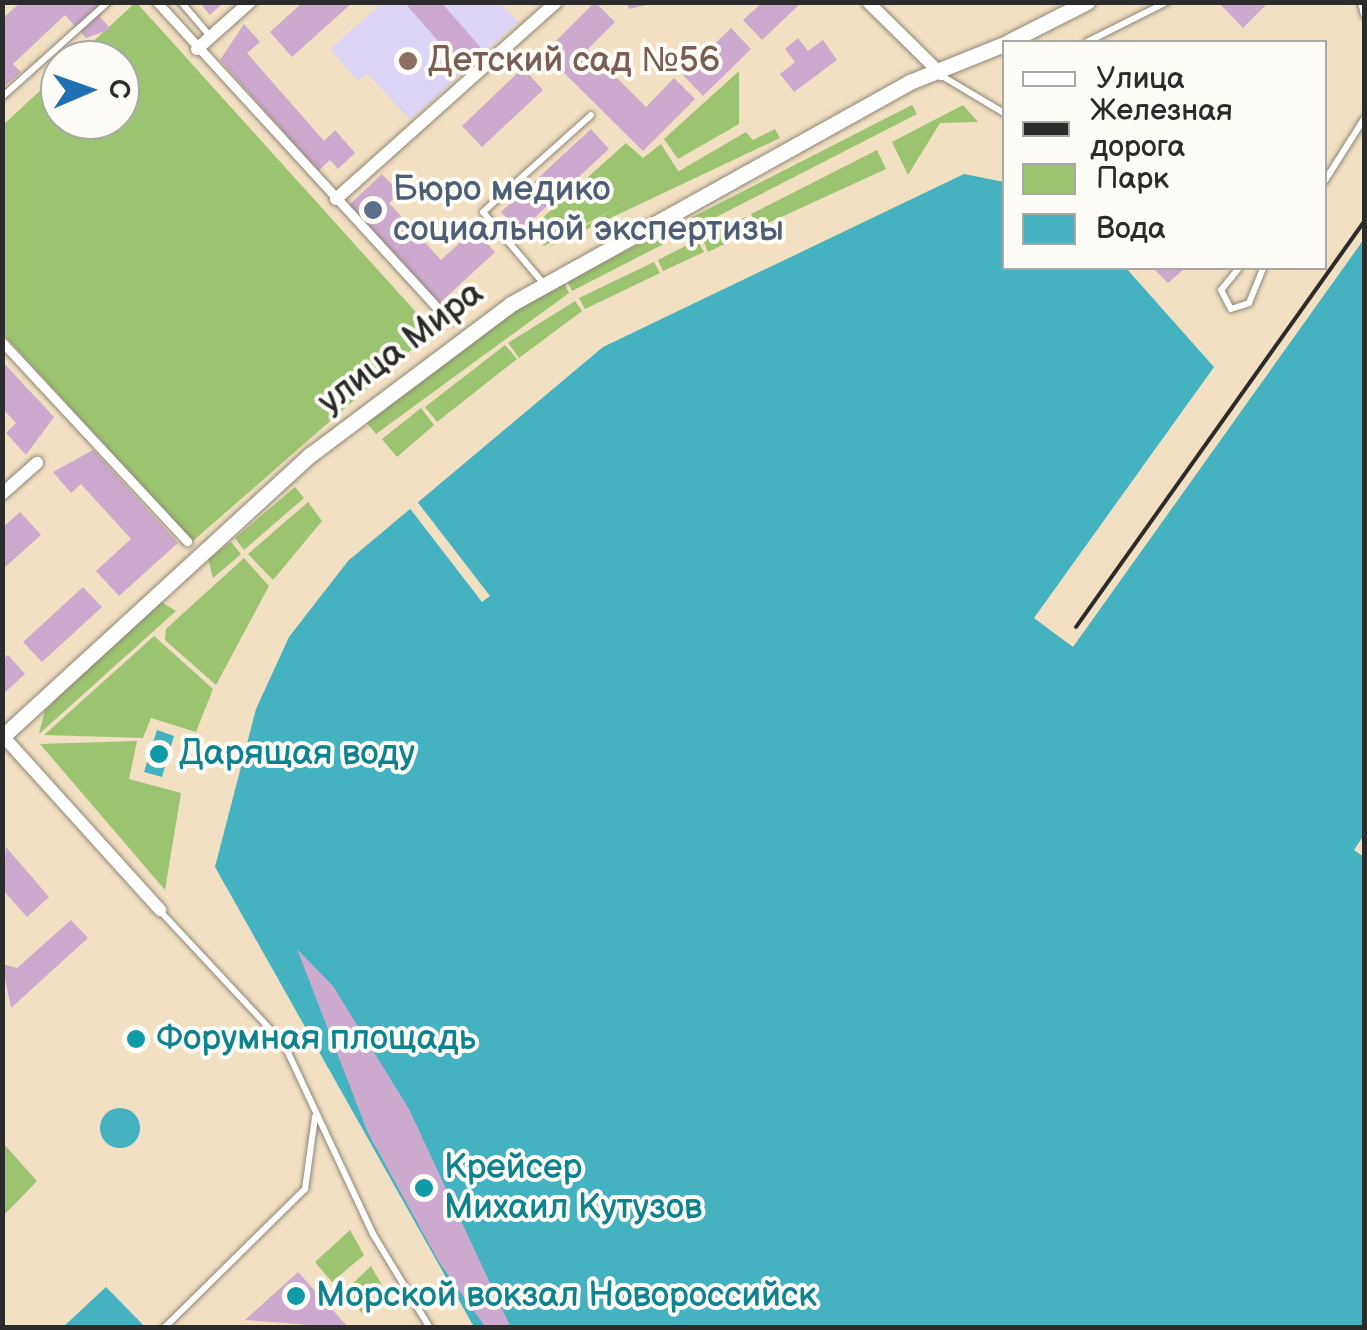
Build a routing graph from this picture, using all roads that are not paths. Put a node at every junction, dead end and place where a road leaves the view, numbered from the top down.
1 (108, 2) edge
2 (158, 2) edge
3 (181, 2) edge
4 (250, 2) edge
5 (556, 2) edge
6 (868, 2) edge
7 (1087, 2) edge
8 (1167, 2) edge
9 (1361, 2) edge
10 (1364, 15) edge
11 (211, 36) junction
12 (1012, 40) edge
13 (1091, 40) edge
14 (1002, 45) edge
15 (197, 49) junction
16 (942, 76) junction
17 (2, 97) edge
18 (1002, 113) edge
19 (590, 116) dead end
20 (1364, 119) edge
21 (1327, 177) edge
22 (336, 199) junction
23 (1237, 270) edge
24 (1262, 270) edge
25 (545, 285) junction
26 (448, 320) dead end
27 (2, 342) edge
28 (38, 462) dead end
29 (2, 494) edge
30 (187, 542) dead end
31 (3, 736) edge
32 (160, 910) joint
33 (315, 1116) junction
34 (164, 1328) edge
35 (430, 1328) edge

1 - 17 lane
2 - 15 street
3 - 11 lane
4 - 11 street
5 - 22 street
6 - 16 street
7 - 12 street, улица Мира
8 - 13 lane
9 - 10 lane
11 - 15 street
14 - 16 street, улица Мира
15 - 22 street
16 - 18 lane
16 - 25 street, улица Мира
19 - 25 lane
20 - 21 lane
22 - 26 street
23 - 24 lane
25 - 31 street, улица Мира
27 - 30 street
28 - 29 street
31 - 32 street
32 - 33 lane
33 - 34 lane
33 - 35 lane

